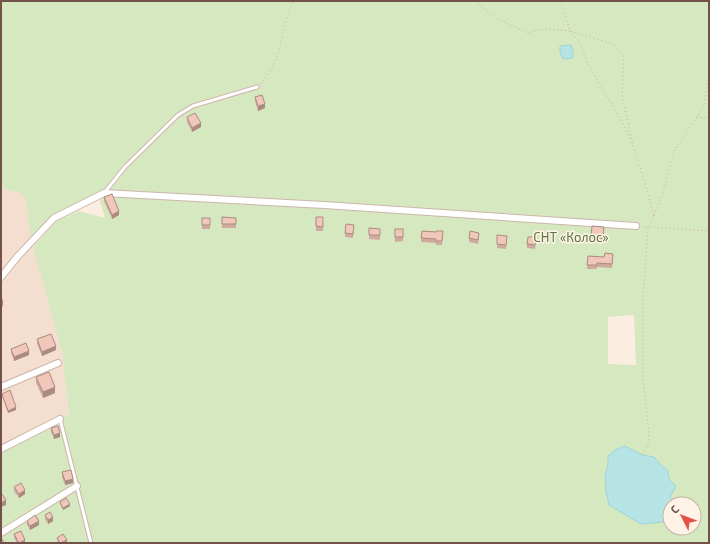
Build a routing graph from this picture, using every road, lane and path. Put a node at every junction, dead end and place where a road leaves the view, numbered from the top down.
1 (293, 1) edge
2 (475, 1) edge
3 (561, 1) edge
4 (570, 31) junction
5 (709, 76) edge
6 (257, 87) joint
7 (697, 117) junction
8 (709, 118) edge
9 (634, 149) junction
10 (104, 193) junction
11 (654, 216) junction
12 (639, 226) joint
13 (648, 227) junction
14 (709, 231) edge
15 (1, 277) edge
16 (58, 363) dead end
17 (1, 387) edge
18 (60, 419) joint
19 (1, 449) edge
20 (643, 455) dead end
21 (77, 486) junction
22 (1, 533) edge
23 (91, 543) edge

1 - 6 path
2 - 4 path
3 - 4 path
4 - 9 path
4 - 9 path
5 - 7 path
6 - 10 lane
7 - 8 path
7 - 11 path
9 - 11 path
10 - 12 street
10 - 15 street
11 - 13 path
12 - 13 path
13 - 14 path
13 - 20 path
16 - 17 street
18 - 19 street
18 - 21 lane
21 - 22 street
21 - 23 lane

